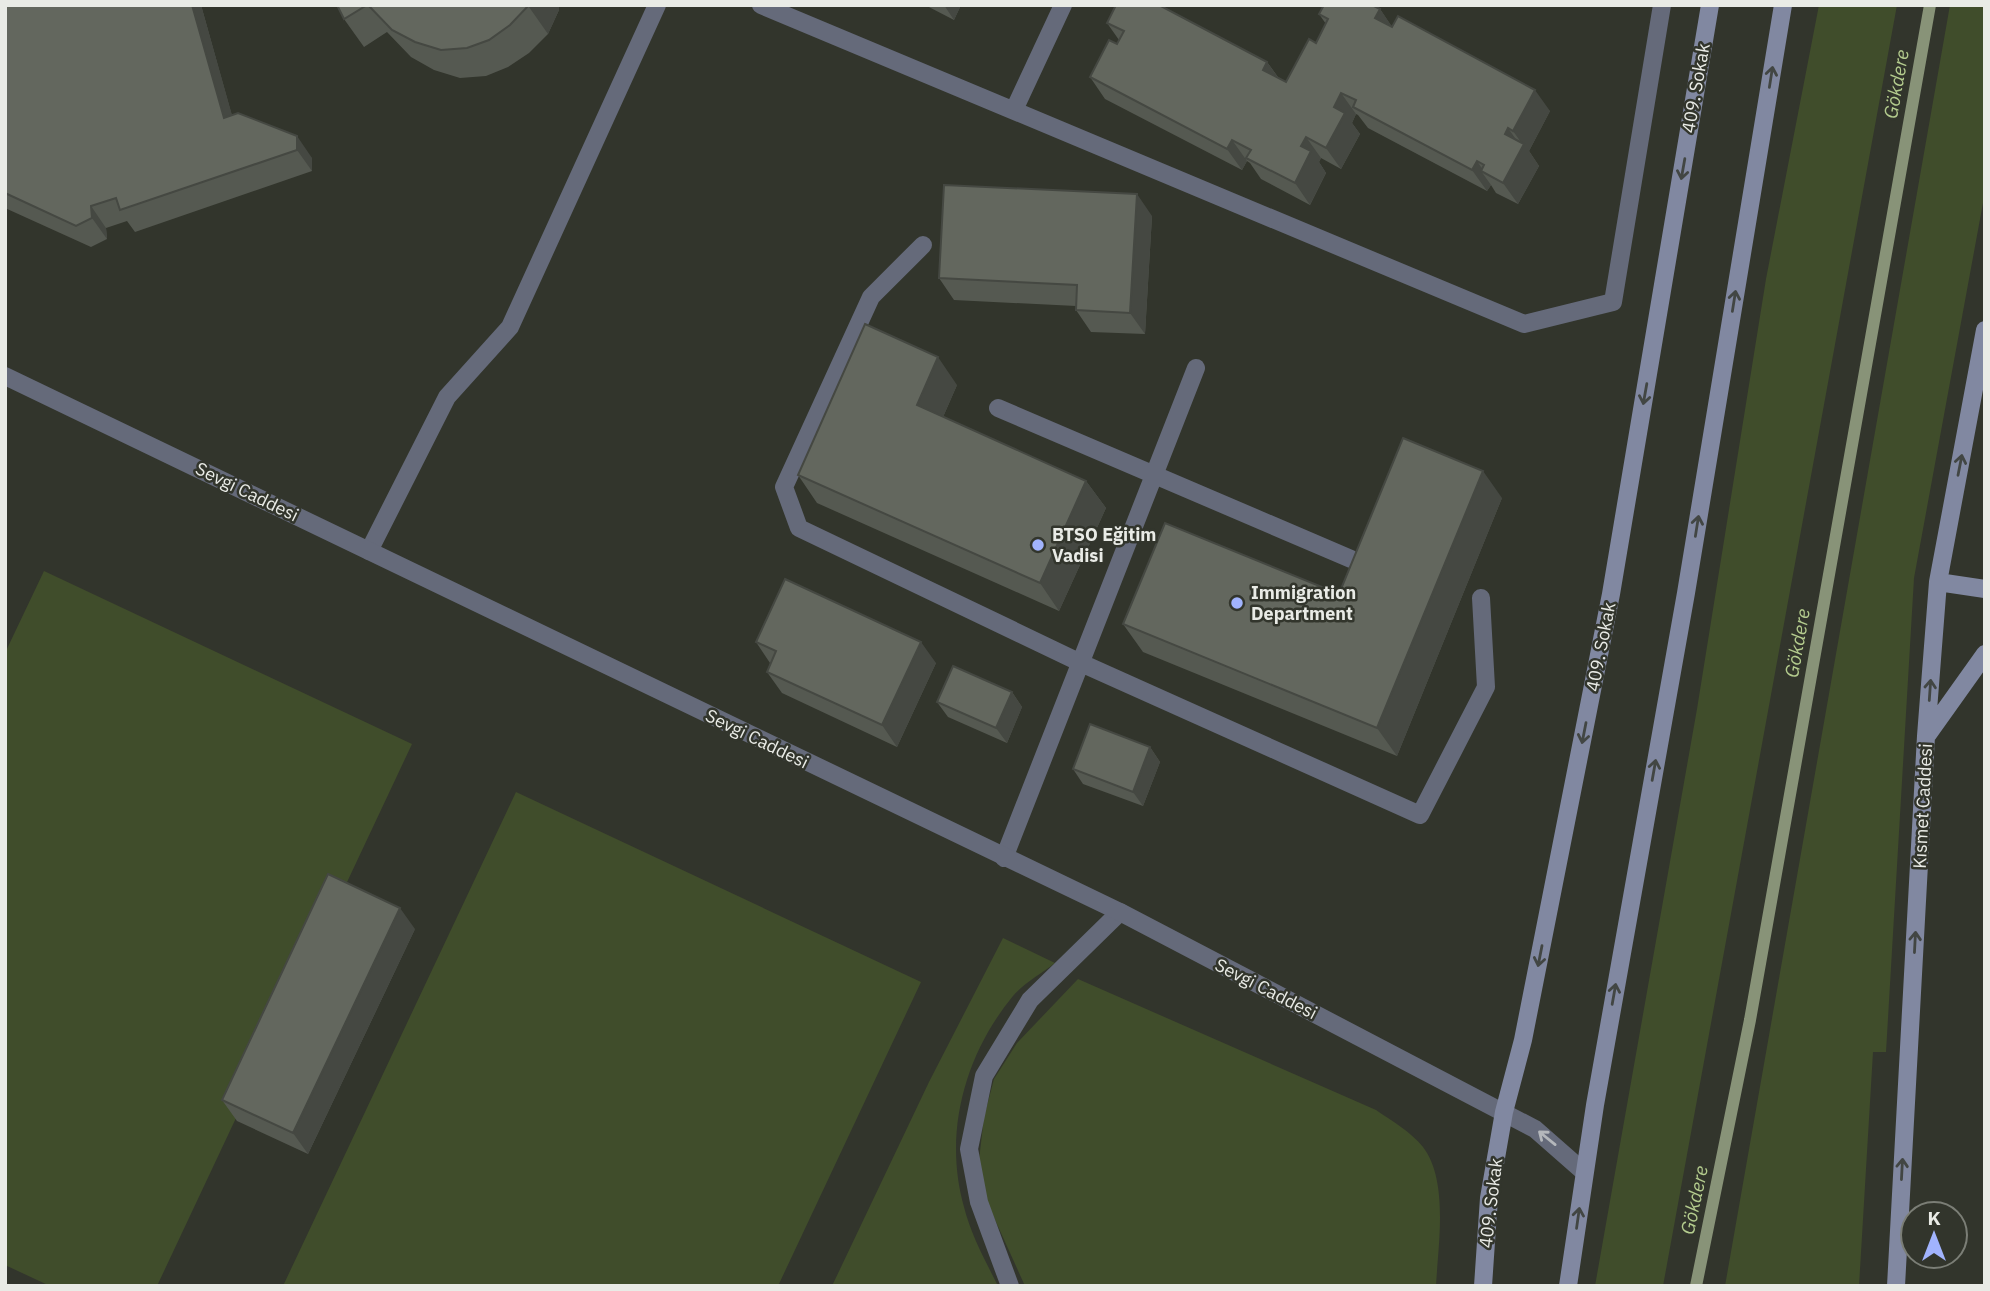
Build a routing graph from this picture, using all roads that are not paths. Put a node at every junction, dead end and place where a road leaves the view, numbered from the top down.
1 (657, 5) edge
2 (761, 5) edge
3 (1063, 5) edge
4 (1662, 5) edge
5 (1710, 5) edge
6 (1783, 5) edge
7 (1014, 110) junction
8 (923, 244) dead end
9 (1985, 330) edge
10 (1196, 369) dead end
11 (5, 376) edge
12 (998, 408) dead end
13 (1154, 474) junction
14 (369, 551) junction
15 (1351, 559) edge
16 (1938, 582) junction
17 (1985, 589) edge
18 (1481, 598) dead end
19 (1985, 654) edge
20 (1081, 663) junction
21 (1926, 736) junction
22 (1004, 858) junction
23 (1120, 912) junction
24 (1504, 1112) junction
25 (1584, 1172) junction
26 (1010, 1286) edge
27 (1483, 1286) edge
28 (1568, 1286) edge
29 (1896, 1286) edge

1 - 14 street
2 - 7 street
3 - 7 street
4 - 7 street
5 -> 24 main road, 409. Sokak
25 -> 6 main road
8 - 20 street
16 -> 9 main road, Kısmet Caddesi
10 - 13 street
11 - 14 street, Sevgi Caddesi
12 - 13 street
13 - 15 street
13 - 20 street
14 - 22 street, Sevgi Caddesi
16 - 17 main road
21 -> 16 main road, Kısmet Caddesi
18 - 20 street
19 - 21 main road
20 - 22 street
29 -> 21 main road, Kısmet Caddesi
22 - 23 street, Sevgi Caddesi
23 - 24 street, Sevgi Caddesi
23 - 26 street
25 -> 24 street, Sevgi Caddesi
24 - 27 main road, 409. Sokak
28 -> 25 main road

